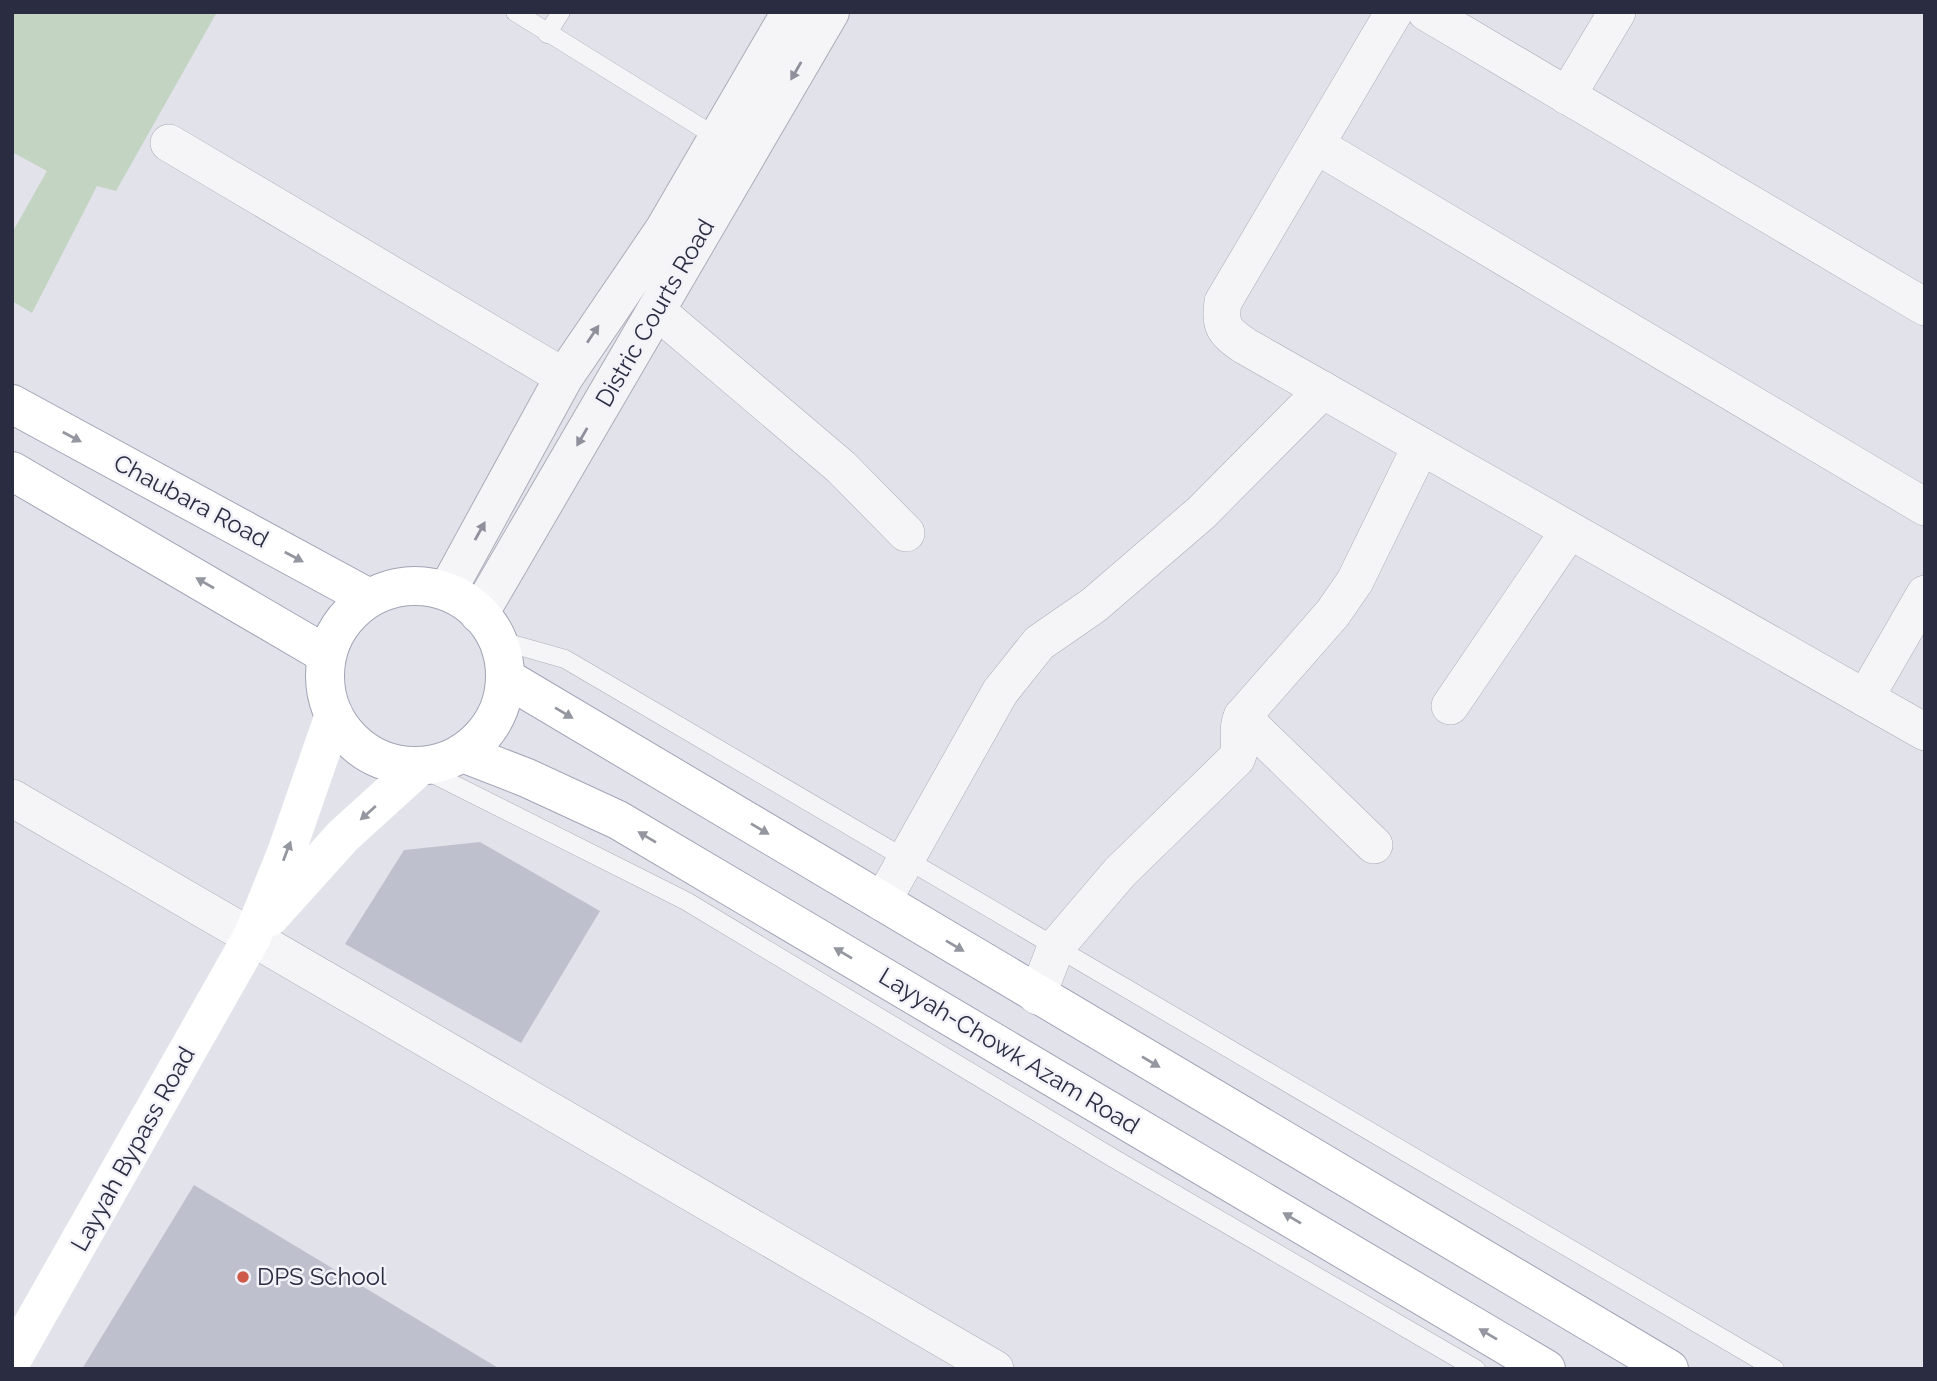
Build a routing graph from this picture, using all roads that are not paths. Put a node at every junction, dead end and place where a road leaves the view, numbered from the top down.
1 (515, 12) edge
2 (561, 12) edge
3 (791, 12) edge
4 (830, 12) edge
5 (1394, 12) edge
6 (1426, 12) edge
7 (1617, 12) edge
8 (547, 34) junction
9 (1567, 96) junction
10 (718, 138) junction
11 (169, 143) dead end
12 (1315, 145) junction
13 (1925, 307) edge
14 (656, 310) junction
15 (564, 377) junction
16 (1323, 390) junction
17 (12, 404) edge
18 (1421, 446) junction
19 (12, 471) edge
20 (1925, 507) edge
21 (1569, 531) junction
22 (906, 533) dead end
23 (447, 591) junction
24 (1925, 594) edge
25 (369, 598) junction
26 (489, 627) junction
27 (327, 655) junction
28 (506, 678) junction
29 (1865, 698) junction
30 (1450, 706) dead end
31 (334, 716) junction
32 (1242, 717) junction
33 (1925, 732) edge
34 (463, 753) junction
35 (419, 767) junction
36 (12, 798) edge
37 (1374, 845) dead end
38 (907, 860) junction
39 (882, 902) junction
40 (252, 937) junction
41 (1056, 947) junction
42 (1037, 996) junction
43 (18, 1338) edge
44 (995, 1369) edge
45 (1476, 1369) edge
46 (1546, 1369) edge
47 (1670, 1369) edge
48 (1775, 1369) edge

1 - 8 lane
2 - 8 lane
3 - 10 street, Distric Courts Road
4 -> 14 street, Distric Courts Road
5 - 12 street
6 - 9 street
7 - 9 street
8 - 10 lane
9 - 13 street
15 -> 10 street, Distric Courts Road
11 - 15 street
12 - 16 street
12 - 20 street
14 - 22 street
14 -> 26 street, Distric Courts Road
23 -> 15 street, Distric Courts Road
16 - 18 street
16 - 38 street
17 -> 25 main road, Chaubara Road
18 - 21 street
18 - 32 street
27 -> 19 main road
21 - 29 street
21 - 30 street
23 - 25 main road
23 - 26 main road
24 - 29 street
25 - 27 main road
26 - 28 main road
26 - 38 lane
27 - 31 main road
28 - 34 main road
28 -> 39 main road
29 - 33 street
31 - 35 main road
40 -> 31 main road, Layyah Bypass Road
32 - 37 street
32 - 41 street
34 - 35 main road
46 -> 34 main road, Layyah-Chowk Azam Road
35 -> 40 main road, Layyah Bypass Road
35 - 45 lane
36 - 40 street
38 - 39 street
38 - 41 lane
39 -> 42 main road
40 - 43 main road, Layyah Bypass Road
40 - 44 street
41 - 42 street
41 - 48 lane
42 -> 47 main road

